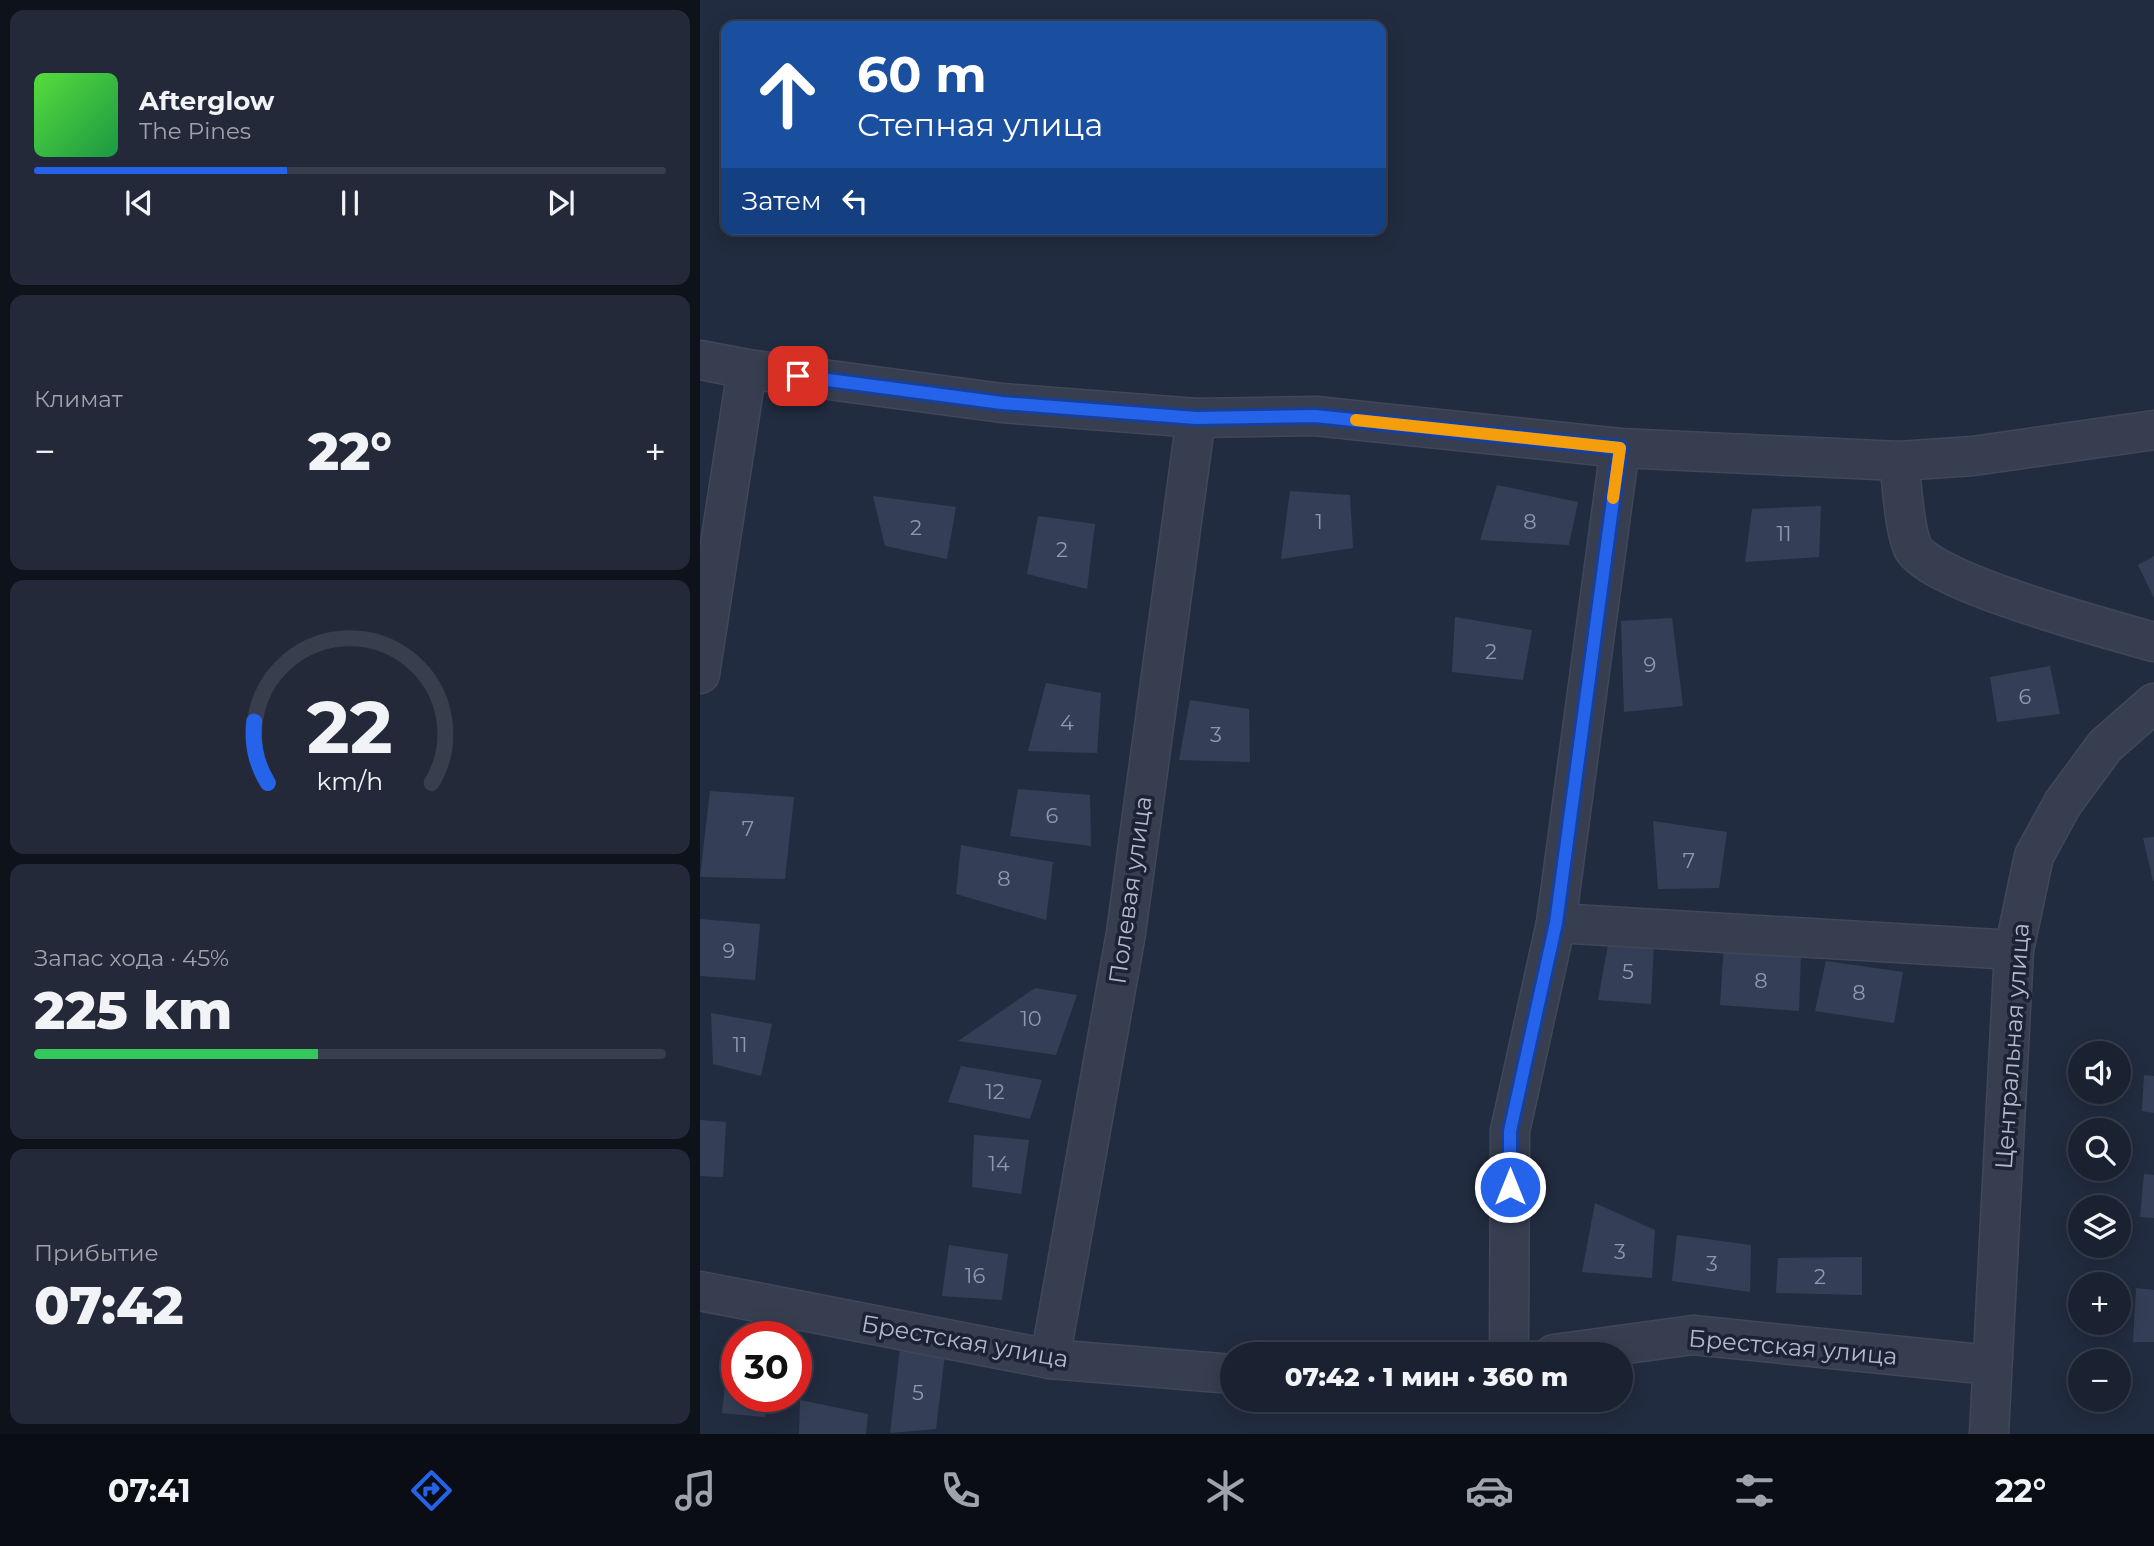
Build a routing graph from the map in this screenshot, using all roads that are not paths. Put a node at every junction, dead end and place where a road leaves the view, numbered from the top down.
1 (700, 360) edge
2 (747, 369) junction
3 (1196, 418) junction
4 (2154, 430) edge
5 (1620, 448) junction
6 (1899, 461) junction
7 (2154, 642) edge
8 (700, 674) edge
9 (2154, 703) edge
10 (1556, 923) junction
11 (2014, 950) junction
12 (700, 1291) edge
13 (1509, 1342) edge
14 (1633, 1343) edge
15 (1050, 1359) junction
16 (1991, 1365) junction
17 (1220, 1373) edge
18 (1989, 1434) edge

1 - 2 street
2 - 3 street
2 - 8 street
3 - 5 street
3 - 15 street, Полевая улица
4 - 6 street
5 - 6 street
5 - 10 street
6 - 7 street
9 - 11 street, Центральная улица
10 - 11 street
10 - 13 street
11 - 16 street, Центральная улица
12 - 15 street, Брестская улица
14 - 16 street, Брестская улица
15 - 17 street, Брестская улица
16 - 18 street, Центральная улица

